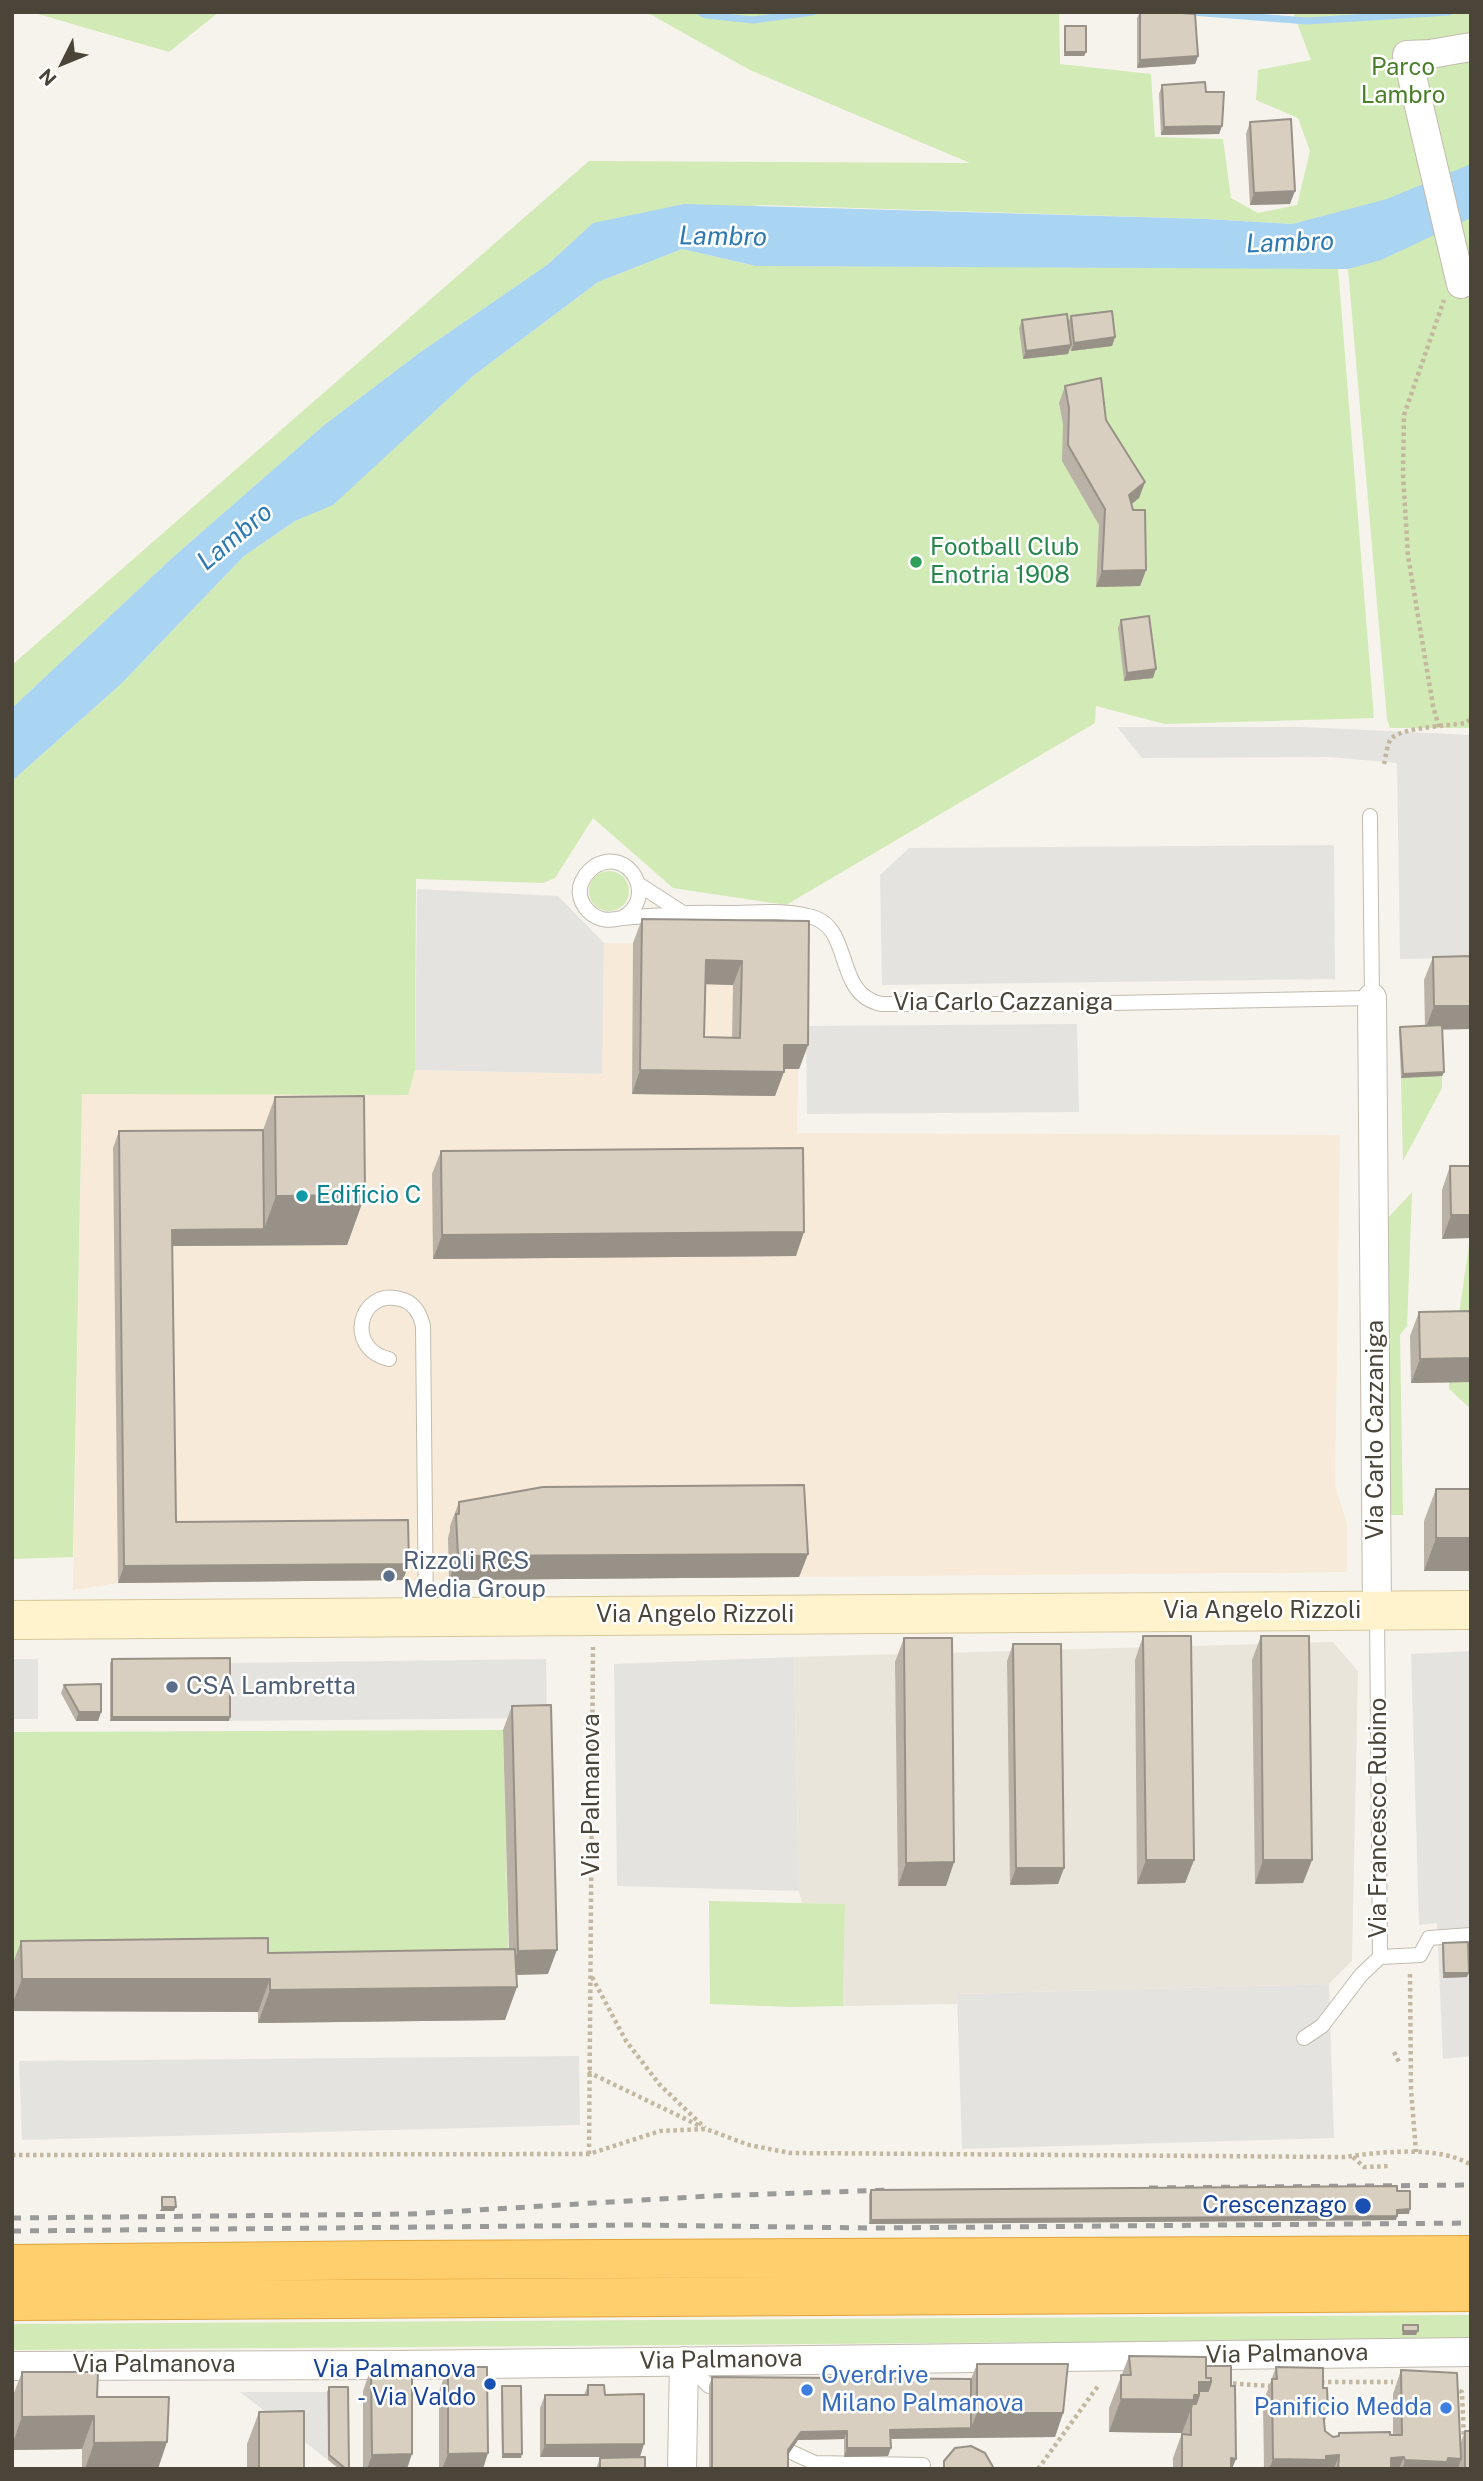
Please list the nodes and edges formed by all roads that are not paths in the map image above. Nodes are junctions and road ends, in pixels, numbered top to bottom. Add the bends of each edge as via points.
1 (1471, 47) edge
2 (1459, 276) road end
3 (1370, 817) dead end
4 (638, 884) junction
5 (684, 913) junction
6 (622, 918) junction
7 (1372, 998) junction
8 (389, 1359) dead end
9 (1377, 1610) junction
10 (1471, 1610) edge
11 (426, 1617) junction
12 (12, 1620) edge
13 (1471, 1935) edge
14 (1380, 1957) junction
15 (1304, 2038) dead end
16 (1471, 2255) edge
17 (12, 2264) edge
18 (1471, 2292) edge
19 (12, 2301) edge
20 (1471, 2353) edge
21 (684, 2361) junction
22 (12, 2366) edge
23 (709, 2386) edge
24 (791, 2452) edge
25 (923, 2465) dead end
26 (682, 2469) edge

1 - 2 street via 1408,55
3 - 7 lane, Via Carlo Cazzaniga
4 - 5 lane
4 - 6 lane via 636,905
4 - 6 lane via 628,869 610,862 591,869 582,882 581,898 587,911 604,920
5 - 6 lane, Via Carlo Cazzaniga
5 - 7 lane, Via Carlo Cazzaniga via 813,916 835,936 856,990 881,1004
7 - 9 street, Via Carlo Cazzaniga
8 - 11 lane via 371,1352 361,1325 368,1307 395,1297 414,1307 423,1326
9 - 10 street, Via Angelo Rizzoli
9 - 11 street, Via Angelo Rizzoli
9 - 14 lane, Via Francesco Rubino
11 - 12 street, Via Angelo Rizzoli
13 - 14 lane via 1429,1938 1420,1955
14 - 15 lane, Via Francesco Rubino via 1322,2026
16 - 17 highway
18 - 19 highway
20 - 21 street, Via Palmanova
21 - 22 street, Via Palmanova
21 - 23 lane
21 - 26 street
24 - 25 lane via 815,2463

